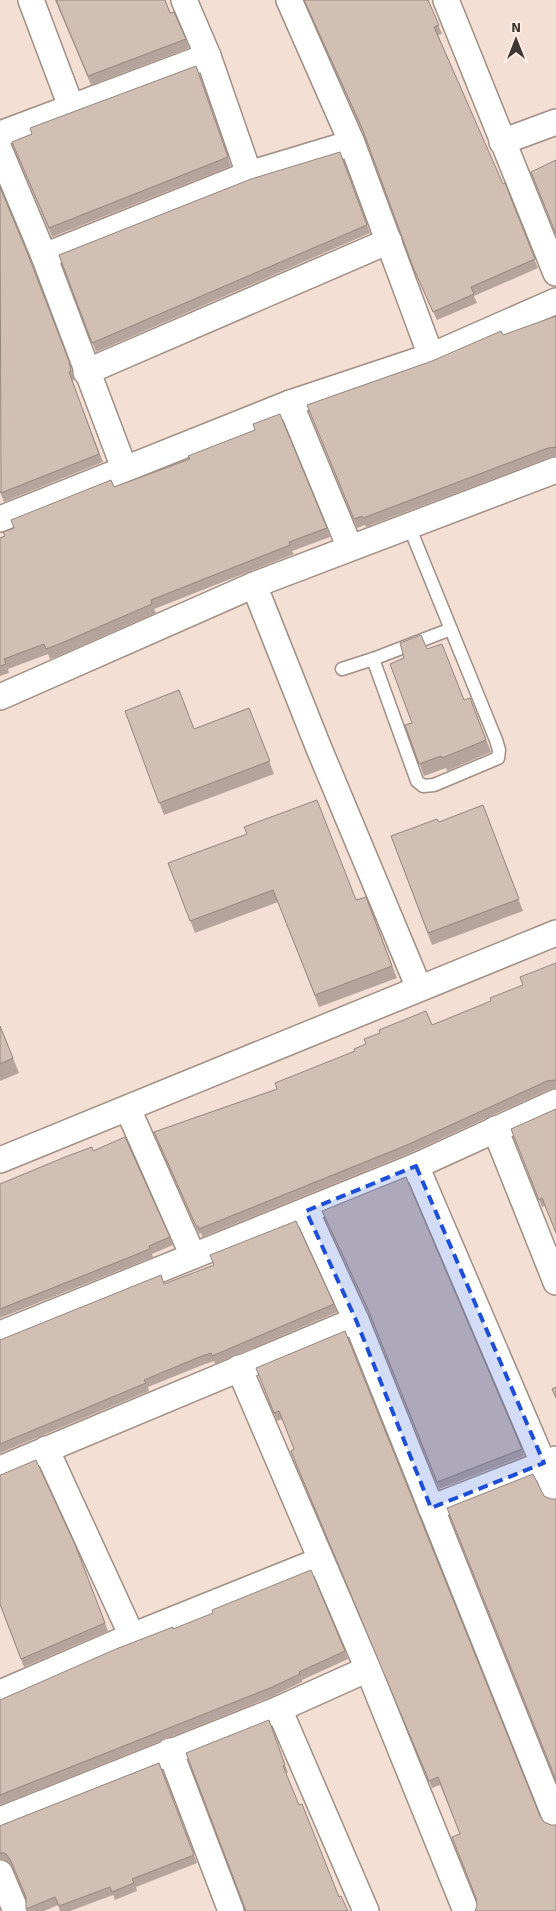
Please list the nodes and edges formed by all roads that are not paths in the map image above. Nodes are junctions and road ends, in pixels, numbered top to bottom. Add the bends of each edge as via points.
1 (30, 0) edge
2 (184, 0) edge
3 (289, 0) edge
4 (446, 0) edge
5 (208, 56) junction
6 (72, 109) junction
7 (556, 122) edge
8 (0, 134) edge
9 (502, 142) junction
10 (352, 143) junction
11 (0, 151) edge
12 (249, 174) junction
13 (389, 241) junction
14 (44, 256) junction
15 (556, 273) edge
16 (556, 301) edge
17 (431, 356) junction
18 (86, 372) junction
19 (290, 403) junction
20 (124, 468) junction
21 (556, 470) edge
22 (0, 519) edge
23 (409, 526) junction
24 (350, 548) junction
25 (254, 585) junction
26 (451, 629) junction
27 (373, 659) junction
28 (342, 669) dead end
29 (0, 697) edge
30 (556, 933) edge
31 (419, 988) junction
32 (556, 1102) edge
33 (128, 1109) junction
34 (495, 1129) junction
35 (0, 1160) edge
36 (416, 1166) junction
37 (306, 1211) junction
38 (193, 1256) junction
39 (556, 1282) edge
40 (356, 1320) junction
41 (0, 1334) edge
42 (239, 1368) junction
43 (46, 1449) junction
44 (550, 1461) edge
45 (0, 1469) edge
46 (556, 1493) edge
47 (431, 1508) junction
48 (321, 1560) junction
49 (132, 1636) junction
50 (368, 1669) junction
51 (0, 1693) edge
52 (279, 1709) junction
53 (170, 1751) junction
54 (556, 1819) edge
55 (0, 1820) edge
56 (0, 1873) edge
57 (16, 1911) edge
58 (231, 1911) edge
59 (366, 1911) edge
60 (466, 1911) edge

1 - 6 street
2 - 5 street
3 - 10 street
4 - 9 street
5 - 6 street
5 - 12 street
6 - 8 street
7 - 9 street
9 - 15 street
10 - 12 street
10 - 13 street
11 - 14 street
12 - 14 street
13 - 17 street
13 - 18 street
14 - 18 street
16 - 17 street
17 - 19 street
18 - 20 street
19 - 20 street
19 - 24 street
20 - 22 street
21 - 23 street
23 - 24 street
23 - 26 lane
24 - 25 street
25 - 29 street
25 - 31 street
26 - 27 lane
26 - 27 lane via 499,750 498,758 434,785 423,786 417,781
27 - 28 lane
30 - 31 street
31 - 33 street
32 - 34 street
33 - 35 street
33 - 38 street
34 - 36 street
34 - 39 street
36 - 37 street
36 - 44 street
37 - 38 street
37 - 40 street
38 - 41 street
40 - 42 street
40 - 47 street
42 - 43 street
42 - 48 street
43 - 45 street
43 - 49 street
44 - 46 street
44 - 47 street
47 - 54 street
48 - 49 street
48 - 50 street
49 - 51 street
50 - 52 street
50 - 60 street
52 - 53 street
52 - 59 street
53 - 55 street
53 - 58 street
56 - 57 street

